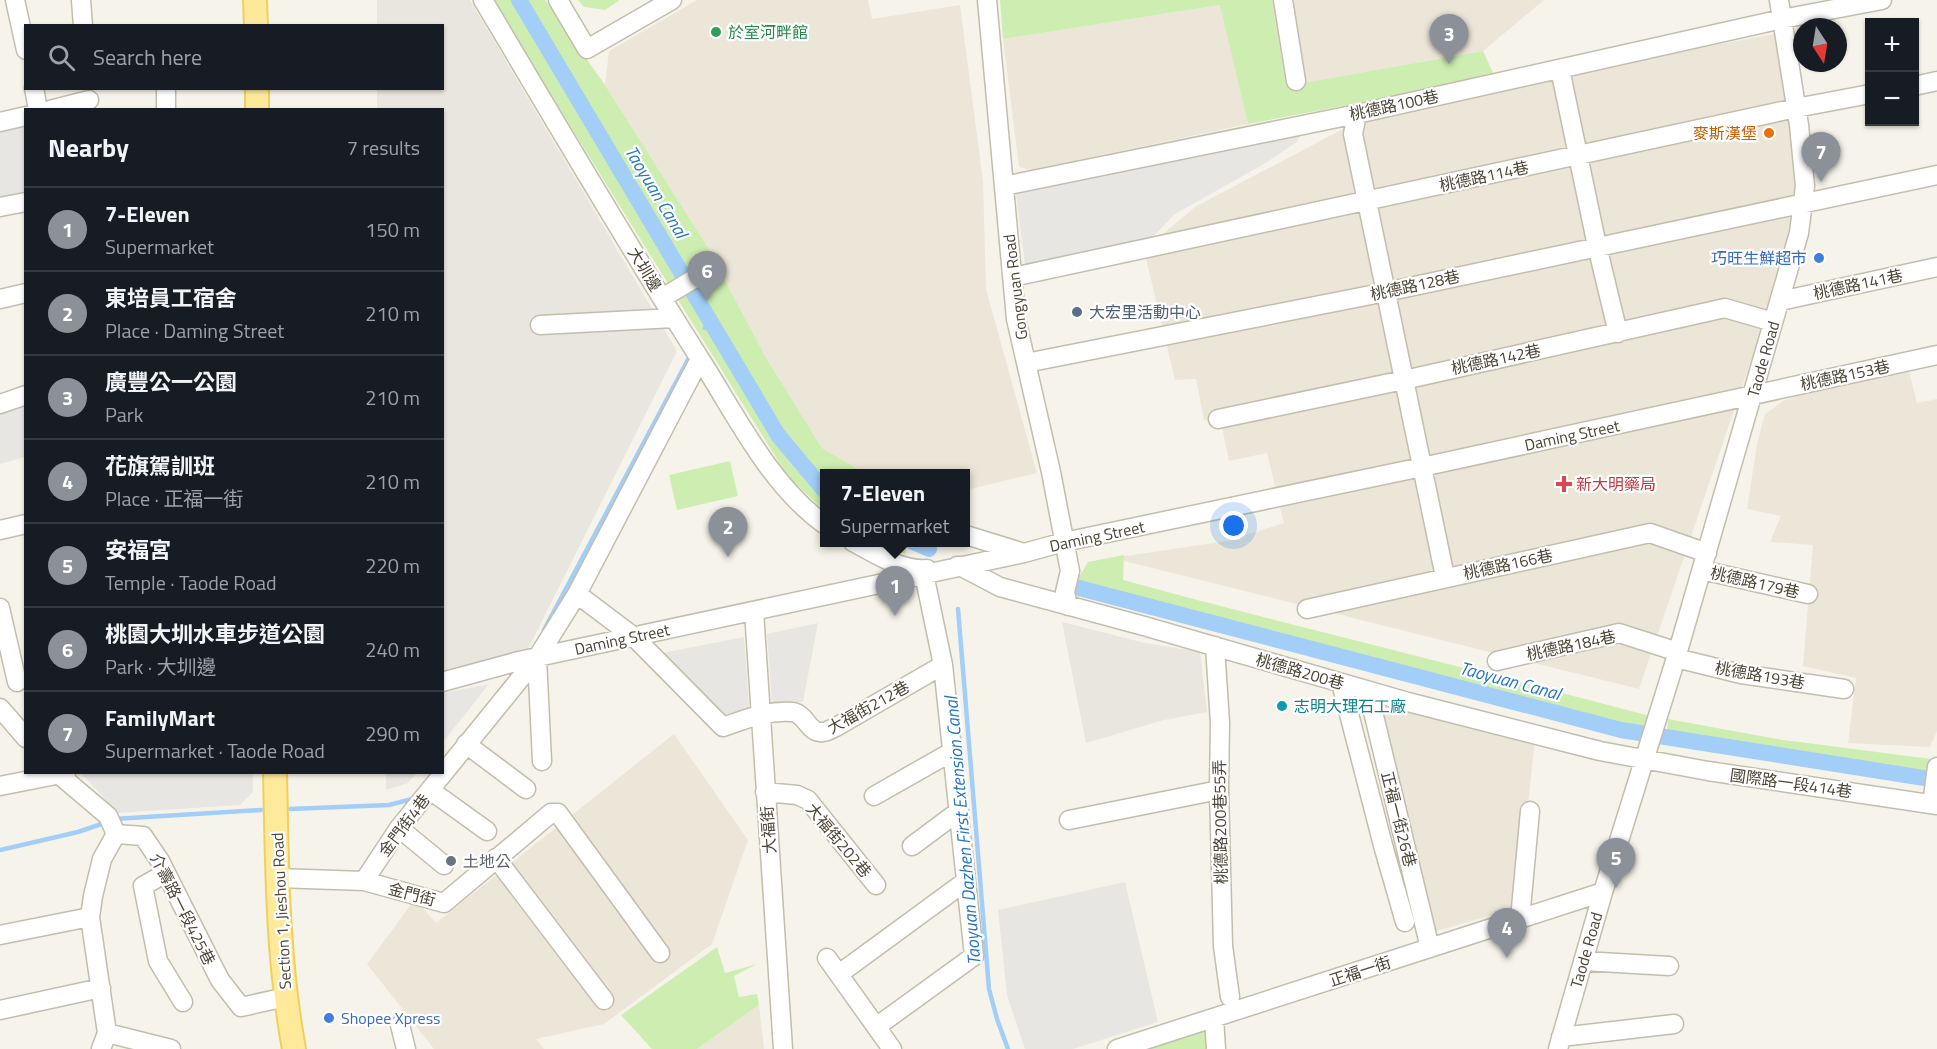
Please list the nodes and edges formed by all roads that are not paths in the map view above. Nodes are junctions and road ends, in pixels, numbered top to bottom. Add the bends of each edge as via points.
1 (15, 0) edge
2 (81, 0) edge
3 (255, 0) edge
4 (483, 0) edge
5 (558, 0) edge
6 (672, 0) edge
7 (987, 0) edge
8 (1283, 0) edge
9 (1779, 0) edge
10 (1882, 0) edge
11 (1782, 19) junction
12 (83, 24) edge
13 (256, 24) edge
14 (24, 41) edge
15 (1560, 69) junction
16 (1296, 81) dead end
17 (1937, 81) edge
18 (1919, 85) edge
19 (33, 90) edge
20 (166, 90) edge
21 (257, 90) edge
22 (1865, 95) edge
23 (89, 99) edge
24 (38, 108) edge
25 (57, 108) edge
26 (166, 108) edge
27 (257, 108) edge
28 (1796, 108) junction
29 (1357, 114) junction
30 (24, 116) edge
31 (0, 122) edge
32 (1579, 155) junction
33 (1937, 175) edge
34 (1004, 186) junction
35 (1366, 201) junction
36 (24, 202) edge
37 (1804, 202) junction
38 (0, 207) edge
39 (1597, 246) junction
40 (1937, 267) edge
41 (699, 276) dead end
42 (1013, 277) junction
43 (1386, 292) junction
44 (24, 293) edge
45 (668, 295) junction
46 (0, 299) edge
47 (1780, 301) junction
48 (674, 318) junction
49 (1773, 322) junction
50 (540, 325) dead end
51 (1618, 333) junction
52 (1937, 355) edge
53 (700, 359) junction
54 (1026, 363) junction
55 (1404, 380) junction
56 (24, 395) edge
57 (1752, 396) junction
58 (1, 400) edge
59 (1218, 419) dead end
60 (1422, 467) junction
61 (820, 520) edge
62 (24, 524) edge
63 (0, 530) edge
64 (970, 537) edge
65 (1064, 542) junction
66 (862, 547) edge
67 (1024, 553) junction
68 (1705, 562) junction
69 (960, 566) junction
70 (924, 574) junction
71 (1446, 577) junction
72 (576, 594) junction
73 (1808, 594) dead end
74 (1068, 606) junction
75 (0, 608) edge
76 (1307, 609) dead end
77 (754, 611) junction
78 (634, 637) junction
79 (1215, 646) junction
80 (1677, 655) junction
81 (530, 659) junction
82 (1497, 661) dead end
83 (943, 664) junction
84 (444, 681) edge
85 (17, 682) dead end
86 (1341, 683) junction
87 (1844, 689) dead end
88 (1368, 691) junction
89 (0, 708) edge
90 (761, 713) junction
91 (24, 736) edge
92 (466, 744) junction
93 (953, 751) junction
94 (1647, 754) junction
95 (542, 761) dead end
96 (1937, 767) edge
97 (444, 772) edge
98 (55, 774) edge
99 (61, 774) edge
100 (275, 774) edge
101 (443, 774) edge
102 (0, 786) edge
103 (526, 789) dead end
104 (430, 790) junction
105 (1219, 790) junction
106 (765, 792) junction
107 (874, 796) dead end
108 (1934, 801) edge
109 (1530, 811) dead end
110 (959, 812) junction
111 (1069, 820) dead end
112 (112, 826) junction
113 (399, 828) junction
114 (487, 831) dead end
115 (912, 846) dead end
116 (496, 858) junction
117 (444, 865) dead end
118 (166, 873) junction
119 (277, 878) junction
120 (364, 881) junction
121 (966, 881) junction
122 (876, 885) dead end
123 (1602, 892) junction
124 (90, 917) junction
125 (1520, 919) junction
126 (1405, 922) dead end
127 (0, 934) edge
128 (1430, 948) junction
129 (660, 953) dead end
130 (827, 958) dead end
131 (1583, 962) junction
132 (1669, 966) dead end
133 (839, 974) junction
134 (101, 988) junction
135 (286, 997) junction
136 (1230, 997) dead end
137 (604, 1000) dead end
138 (183, 1002) dead end
139 (0, 1010) edge
140 (1214, 1018) junction
141 (1674, 1024) dead end
142 (400, 1025) dead end
143 (876, 1027) junction
144 (104, 1041) edge
145 (1559, 1043) edge
146 (171, 1049) edge
147 (294, 1049) edge
148 (406, 1049) edge
149 (783, 1049) edge
150 (892, 1049) edge
151 (1117, 1049) edge
152 (1216, 1049) edge

1 - 14 street
2 - 12 street
3 - 13 main road
4 - 45 street, 大圳邊
5 - 6 street via 587,49
7 - 34 street, Gongyuan Road
8 - 16 street
9 - 11 street, Taode Road
10 - 11 street, 桃德路100巷
11 - 15 street, 桃德路100巷
11 - 28 street, Taode Road
15 - 29 street, 桃德路100巷
15 - 32 street
17 - 18 street
19 - 24 street
20 - 26 street
21 - 27 main road
22 - 28 street, 桃德路114巷
23 - 25 street
28 - 32 street, 桃德路114巷
28 - 37 street, Taode Road
29 - 34 street, 桃德路100巷
29 - 35 street via 1353,134
30 - 31 street
32 - 35 street, 桃德路114巷
32 - 39 street
33 - 37 street, 桃德路128巷
34 - 42 street, Gongyuan Road
35 - 42 street, 桃德路114巷
35 - 43 street
36 - 38 street
37 - 39 street, 桃德路128巷
37 - 47 street, Taode Road
39 - 43 street, 桃德路128巷
39 - 51 street
40 - 47 street, 桃德路141巷
41 - 45 street
42 - 54 street, Gongyuan Road via 1016,320
43 - 54 street, 桃德路128巷
43 - 55 street
44 - 46 street
45 - 48 street, 大圳邊
47 - 49 street, Taode Road
48 - 50 street
48 - 53 street, 大圳邊
49 - 51 street, 桃德路142巷 via 1725,308
49 - 57 street, Taode Road
51 - 55 street, 桃德路142巷
52 - 57 street, 桃德路153巷
53 - 61 street, 大圳邊 via 776,479
53 - 72 street, 金門街4巷
54 - 65 street, Gongyuan Road
55 - 59 street, 桃德路142巷
55 - 60 street
56 - 58 street
57 - 60 street, Daming Street
57 - 68 street, Taode Road
60 - 65 street, Daming Street
60 - 71 street
62 - 63 street
64 - 67 street
65 - 67 street, Daming Street
65 - 74 street, Gongyuan Road via 1070,571 1065,592
66 - 69 street via 915,570
67 - 69 street, Daming Street
68 - 71 street, 桃德路166巷 via 1650,533
68 - 73 street, 桃德路179巷
68 - 80 street, Taode Road
69 - 70 street, Daming Street
69 - 74 street, 桃德路200巷 via 1000,587
70 - 77 street, Daming Street
70 - 83 street
71 - 76 street, 桃德路166巷
72 - 78 street
72 - 81 street, 金門街4巷
74 - 79 street, 桃德路200巷
75 - 85 street
77 - 78 street, Daming Street
77 - 90 street, 大福街
78 - 81 street, Daming Street
78 - 90 street via 723,727
79 - 86 street, 桃德路200巷
79 - 105 street, 桃德路200巷55弄
80 - 82 street, 桃德路184巷 via 1619,633
80 - 87 street, 桃德路193巷 via 1741,674
80 - 94 street, Taode Road
81 - 84 street, Daming Street
81 - 92 street, 金門街4巷
81 - 95 street
83 - 90 street, 大福街212巷 via 823,732 814,730 794,712
83 - 93 street
86 - 88 street, 桃德路200巷
86 - 126 street
88 - 94 street, 桃德路200巷 via 1600,752
88 - 128 street, 正福一街26巷
89 - 91 street
90 - 106 street, 大福街
92 - 97 street, 金門街4巷
92 - 103 street
93 - 107 street
93 - 110 street
94 - 108 street, 國際路一段414巷 via 1708,771
94 - 123 street, Taode Road
96 - 108 street
98 - 102 street
99 - 112 street
100 - 119 main road, Section 1, Jieshou Road
101 - 104 street, 金門街4巷
104 - 113 street, 金門街4巷
104 - 114 street
105 - 111 street
105 - 136 street, 桃德路200巷55弄 via 1223,946
106 - 122 street, 大福街202巷 via 808,800
106 - 149 street, 大福街
109 - 125 street
110 - 115 street
110 - 121 street
112 - 118 street, 介壽路一段425巷 via 143,836
112 - 124 street
113 - 117 street
113 - 120 street, 金門街4巷
116 - 120 street, 金門街 via 444,903
116 - 129 street, 金門街 via 551,813 558,813
116 - 137 street
118 - 135 street, 介壽路一段425巷 via 220,980 241,1007
118 - 138 street via 142,886 158,961
119 - 120 street, 金門街
119 - 135 main road, Section 1, Jieshou Road
121 - 133 street
121 - 143 street via 974,956
123 - 125 street, 正福一街
123 - 131 street, Taode Road
124 - 127 street
124 - 134 street
125 - 128 street, 正福一街
128 - 140 street, 正福一街
130 - 133 street
131 - 132 street
131 - 145 street, Taode Road
133 - 143 street
134 - 139 street
134 - 144 street
135 - 147 main road, Section 1, Jieshou Road
140 - 151 street, 正福一街
140 - 152 street
141 - 145 street
142 - 148 street
143 - 150 street
144 - 146 street

